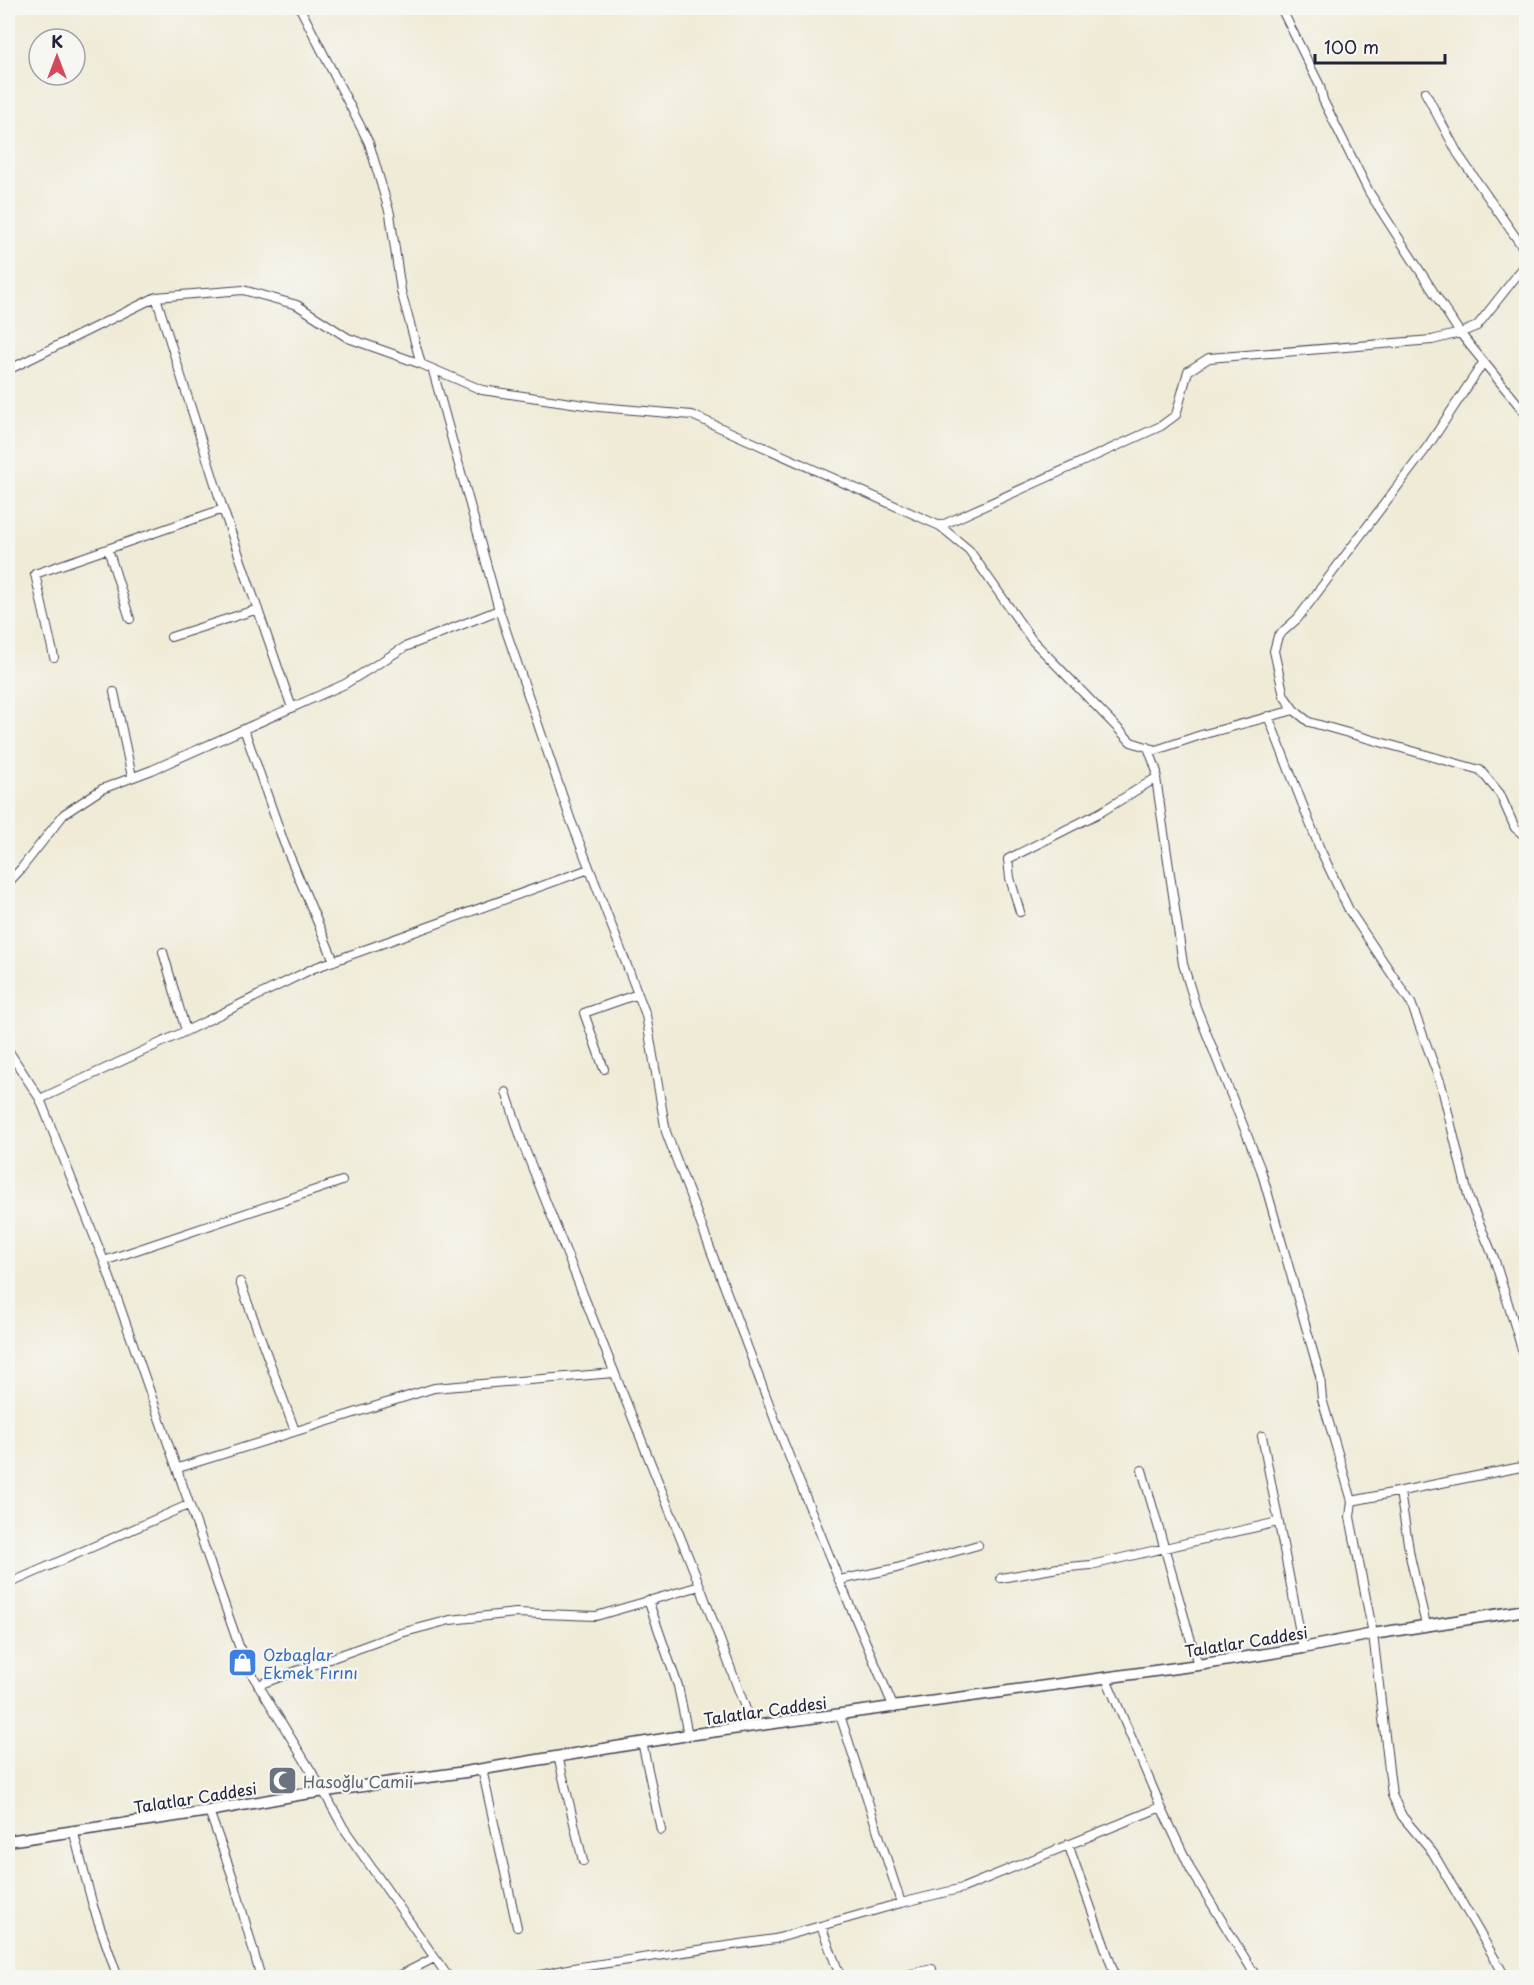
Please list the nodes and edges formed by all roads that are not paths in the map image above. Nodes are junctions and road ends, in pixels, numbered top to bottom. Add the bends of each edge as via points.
1 (300, 8) edge
2 (1281, 8) edge
3 (1425, 92) dead end
4 (1527, 252) edge
5 (1527, 264) edge
6 (156, 297) junction
7 (1460, 333) junction
8 (1483, 363) junction
9 (421, 364) junction
10 (8, 370) edge
11 (433, 371) junction
12 (1527, 414) edge
13 (223, 509) junction
14 (940, 526) junction
15 (108, 549) junction
16 (258, 609) junction
17 (499, 610) junction
18 (130, 619) dead end
19 (171, 637) dead end
20 (54, 657) dead end
21 (114, 692) dead end
22 (292, 708) junction
23 (1294, 710) junction
24 (1268, 717) junction
25 (244, 729) junction
26 (1148, 747) junction
27 (132, 777) junction
28 (1156, 778) junction
29 (1527, 837) edge
30 (589, 869) junction
31 (8, 883) edge
32 (1020, 912) dead end
33 (162, 952) dead end
34 (334, 961) junction
35 (638, 994) junction
36 (186, 1031) junction
37 (8, 1050) edge
38 (604, 1069) dead end
39 (506, 1092) dead end
40 (40, 1099) junction
41 (342, 1180) dead end
42 (104, 1261) junction
43 (240, 1282) dead end
44 (1527, 1362) edge
45 (614, 1373) junction
46 (295, 1431) junction
47 (1262, 1436) dead end
48 (1527, 1466) edge
49 (178, 1468) junction
50 (1142, 1470) dead end
51 (1400, 1492) junction
52 (1352, 1501) junction
53 (188, 1505) junction
54 (1278, 1522) junction
55 (978, 1545) dead end
56 (1165, 1549) junction
57 (1001, 1578) dead end
58 (838, 1580) junction
59 (8, 1584) edge
60 (700, 1586) junction
61 (648, 1600) junction
62 (1527, 1610) edge
63 (1426, 1626) junction
64 (1373, 1634) junction
65 (1303, 1648) junction
66 (1198, 1665) junction
67 (1106, 1678) junction
68 (258, 1685) junction
69 (894, 1708) junction
70 (840, 1715) junction
71 (752, 1726) junction
72 (688, 1735) junction
73 (642, 1742) junction
74 (558, 1756) junction
75 (482, 1769) junction
76 (324, 1792) junction
77 (1161, 1807) junction
78 (209, 1811) junction
79 (73, 1830) junction
80 (661, 1830) dead end
81 (8, 1841) edge
82 (1068, 1844) junction
83 (583, 1861) dead end
84 (901, 1903) junction
85 (821, 1926) junction
86 (517, 1927) dead end
87 (434, 1958) junction
88 (932, 1969) dead end
89 (118, 1977) edge
90 (261, 1977) edge
91 (395, 1977) edge
92 (449, 1977) edge
93 (527, 1977) edge
94 (841, 1977) edge
95 (894, 1977) edge
96 (1116, 1977) edge
97 (1257, 1977) edge
98 (1506, 1977) edge

1 - 9 street via 369,143 390,214 401,291
2 - 7 street via 1369,192
3 - 4 street via 1458,154
5 - 7 street via 1477,326
6 - 9 street via 243,290 297,305 348,338
6 - 10 street
6 - 13 street
7 - 8 street
7 - 14 street via 1432,340 1209,358 1188,370 1176,415 1161,426
8 - 12 street
8 - 23 street via 1428,446 1298,618 1278,636 1274,651 1284,696
9 - 11 street
11 - 14 street via 482,390 599,407 692,415
11 - 17 street
13 - 15 street
13 - 16 street
14 - 26 street via 969,550 1032,640 1131,742
15 - 18 street
15 - 20 street via 35,574
16 - 19 street
16 - 22 street
17 - 22 street via 405,647 345,684
17 - 30 street
21 - 27 street
22 - 25 street
23 - 24 street
23 - 29 street via 1309,722 1480,771 1500,794 1515,828
24 - 26 street via 1156,750
24 - 44 street via 1320,849 1349,910 1411,1002 1441,1084 1469,1199 1494,1258
25 - 27 street
25 - 34 street via 284,843
26 - 28 street
27 - 31 street via 102,789 64,814
28 - 32 street via 1101,812 1008,859
28 - 52 street via 1183,964 1196,1007 1261,1170
30 - 34 street
30 - 35 street
33 - 36 street
34 - 36 street
35 - 38 street via 584,1013
35 - 58 street via 646,1015 666,1132
36 - 40 street
37 - 40 street
39 - 45 street via 524,1148
40 - 42 street
41 - 42 street
42 - 49 street
43 - 46 street
45 - 46 street via 434,1388
45 - 60 street
46 - 49 street
47 - 54 street
48 - 51 street
49 - 53 street
50 - 56 street
51 - 52 street
51 - 63 street
52 - 64 street via 1350,1517
53 - 59 street
53 - 68 street via 245,1663
54 - 56 street
54 - 65 street
55 - 58 street
56 - 57 street
56 - 66 street
58 - 69 street
60 - 61 street
60 - 71 street
61 - 68 street via 596,1616 516,1613 450,1620 401,1633
61 - 72 street via 678,1686
62 - 63 street, Talatlar Caddesi
63 - 64 street, Talatlar Caddesi
64 - 65 street, Talatlar Caddesi
64 - 98 street via 1392,1795 1402,1816 1433,1852
65 - 66 street, Talatlar Caddesi
66 - 67 street, Talatlar Caddesi
67 - 69 street, Talatlar Caddesi
67 - 77 street
68 - 76 street
69 - 70 street, Talatlar Caddesi
70 - 71 street, Talatlar Caddesi
70 - 84 street
71 - 72 street, Talatlar Caddesi
72 - 73 street, Talatlar Caddesi
73 - 74 street, Talatlar Caddesi
73 - 80 street
74 - 75 street, Talatlar Caddesi
74 - 83 street
75 - 76 street, Talatlar Caddesi
75 - 86 street
76 - 78 street, Talatlar Caddesi
76 - 87 street via 343,1827
77 - 82 street
77 - 97 street via 1191,1870
78 - 79 street, Talatlar Caddesi
78 - 90 street
79 - 81 street, Talatlar Caddesi
79 - 89 street via 93,1906
82 - 84 street via 963,1888
82 - 96 street
84 - 85 street
85 - 93 street via 775,1939
85 - 94 street
87 - 91 street
87 - 92 street
88 - 95 street

